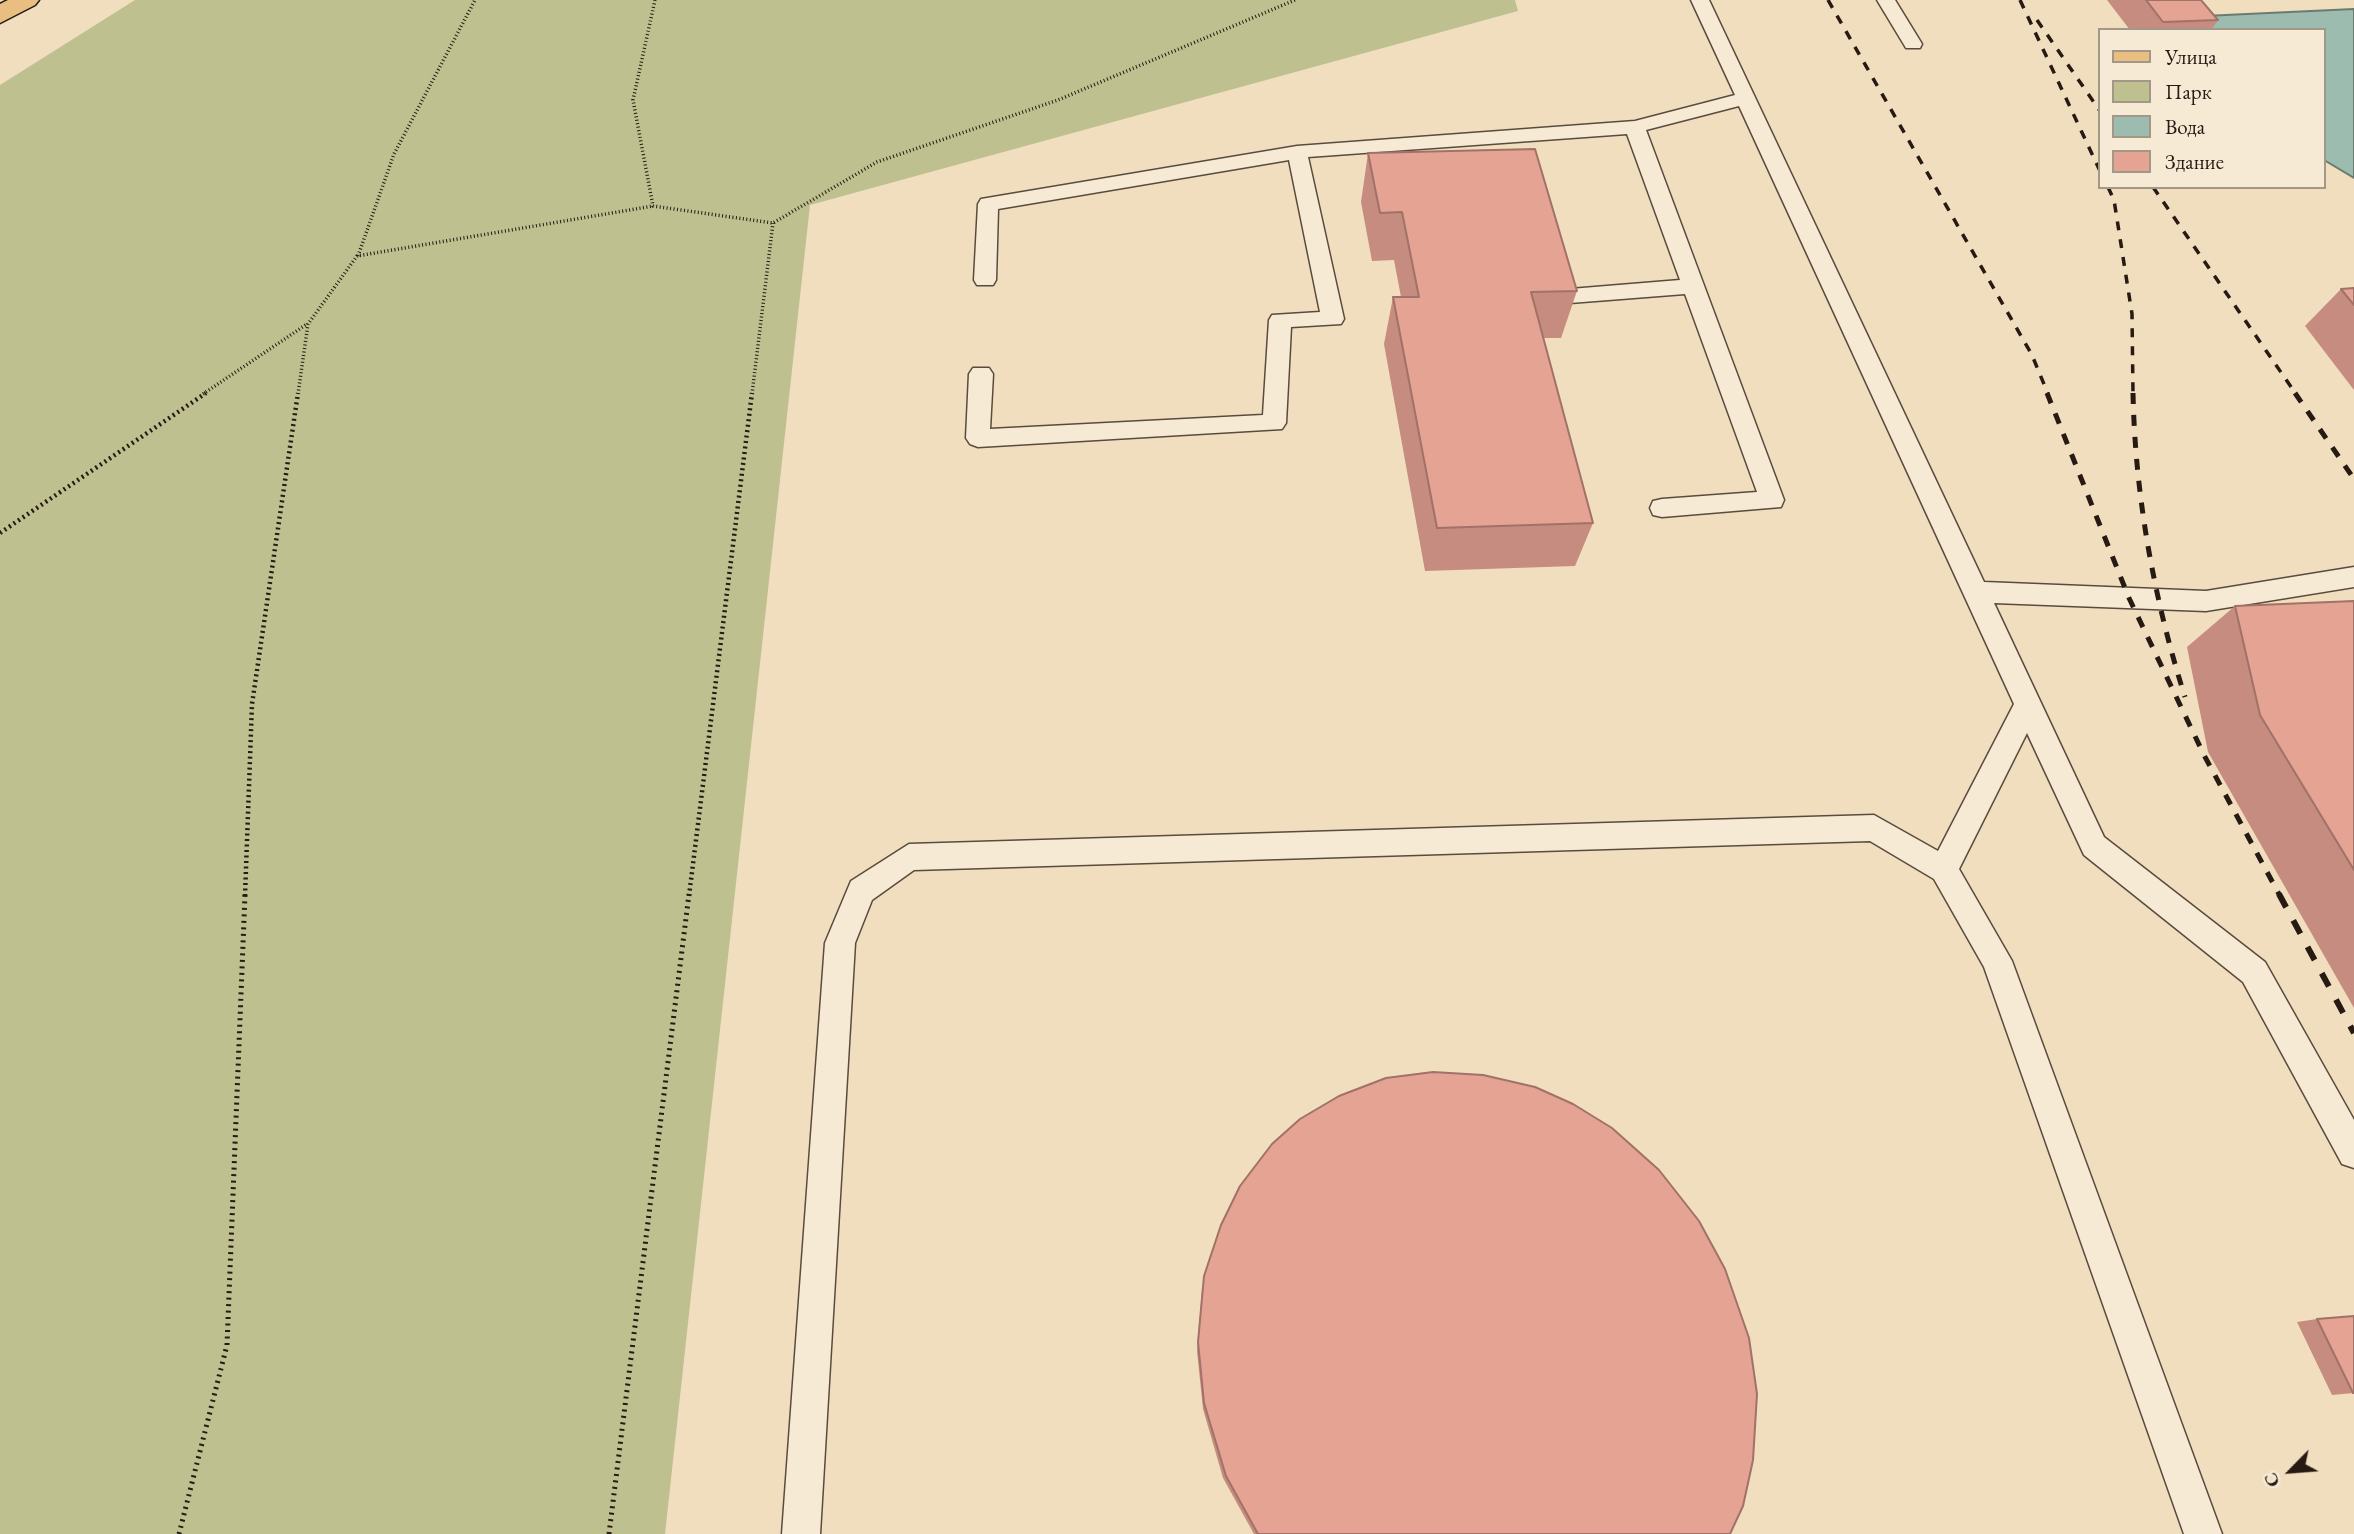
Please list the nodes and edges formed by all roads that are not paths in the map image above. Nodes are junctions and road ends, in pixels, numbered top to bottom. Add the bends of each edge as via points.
1 (26, 0) edge
2 (1700, 0) edge
3 (1886, 0) edge
4 (1, 14) edge
5 (1913, 44) dead end
6 (1746, 98) junction
7 (1634, 127) junction
8 (1297, 152) junction
9 (985, 280) dead end
10 (1694, 286) junction
11 (1570, 296) edge
12 (981, 374) dead end
13 (1662, 508) dead end
14 (2354, 577) edge
15 (1976, 592) junction
16 (2028, 704) junction
17 (1944, 870) junction
18 (2354, 1152) edge
19 (801, 1534) edge
20 (2203, 1534) edge

1 - 4 main road
2 - 6 lane
3 - 5 lane
6 - 7 lane
6 - 15 lane
7 - 8 lane
7 - 10 lane
8 - 9 lane via 988,204
8 - 12 lane via 1333,318 1280,320 1274,423 978,438
10 - 11 lane
10 - 13 lane via 1772,500
14 - 15 lane via 2206,601
15 - 16 lane
16 - 17 lane
16 - 18 lane via 2094,846 2254,972
17 - 19 lane via 1874,828 909,858 861,891 840,943
17 - 20 lane via 1997,961

